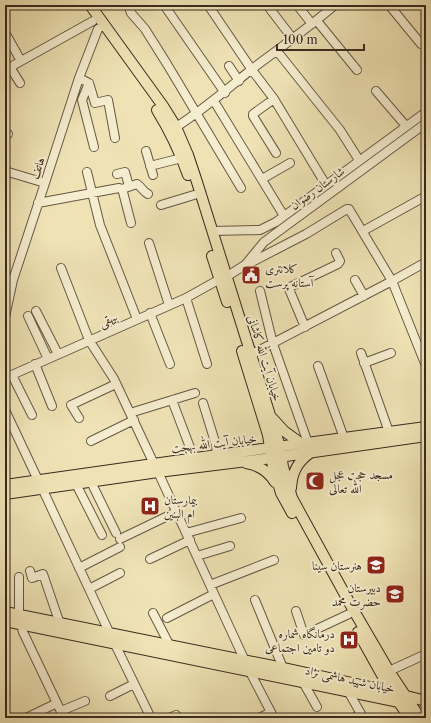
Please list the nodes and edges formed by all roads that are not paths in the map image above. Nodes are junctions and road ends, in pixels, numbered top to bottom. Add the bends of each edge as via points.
1 (81, 5) edge
2 (90, 5) edge
3 (128, 5) edge
4 (164, 5) edge
5 (208, 5) edge
6 (267, 5) edge
7 (297, 5) edge
8 (335, 5) edge
9 (389, 5) edge
10 (314, 23) junction
11 (98, 25) junction
12 (7, 36) dead end
13 (293, 39) junction
14 (421, 44) dead end
15 (276, 51) junction
16 (21, 61) junction
17 (229, 66) dead end
18 (8, 69) edge
19 (252, 70) junction
20 (358, 70) dead end
21 (79, 78) junction
22 (239, 81) junction
23 (20, 83) dead end
24 (89, 83) junction
25 (376, 91) dead end
26 (225, 93) junction
27 (274, 99) junction
28 (214, 101) junction
29 (426, 112) edge
30 (197, 114) junction
31 (426, 123) edge
32 (406, 126) junction
33 (176, 127) junction
34 (115, 138) dead end
35 (94, 147) dead end
36 (146, 150) dead end
37 (276, 153) dead end
38 (182, 158) junction
39 (359, 160) junction
40 (290, 163) dead end
41 (150, 166) junction
42 (5, 171) edge
43 (87, 172) dead end
44 (117, 174) dead end
45 (153, 175) dead end
46 (262, 179) junction
47 (45, 183) junction
48 (326, 185) junction
49 (126, 188) junction
50 (240, 188) dead end
51 (92, 194) junction
52 (148, 194) dead end
53 (194, 195) junction
54 (426, 196) edge
55 (38, 203) junction
56 (161, 205) dead end
57 (284, 216) junction
58 (131, 223) dead end
59 (212, 231) junction
60 (363, 231) junction
61 (149, 243) dead end
62 (336, 253) dead end
63 (426, 262) edge
64 (245, 265) junction
65 (61, 268) dead end
66 (223, 278) junction
67 (9, 280) edge
68 (355, 280) dead end
69 (392, 282) junction
70 (260, 292) dead end
71 (364, 296) junction
72 (186, 298) junction
73 (169, 305) junction
74 (36, 311) dead end
75 (150, 314) junction
76 (28, 316) dead end
77 (5, 317) edge
78 (137, 319) junction
79 (305, 327) junction
80 (89, 340) junction
81 (273, 344) junction
82 (361, 353) dead end
83 (391, 353) dead end
84 (58, 354) junction
85 (250, 355) junction
86 (48, 359) junction
87 (364, 363) junction
88 (35, 364) junction
89 (170, 364) dead end
90 (207, 364) dead end
91 (318, 366) dead end
92 (426, 366) edge
93 (8, 376) edge
94 (116, 384) junction
95 (195, 393) dead end
96 (172, 400) junction
97 (203, 403) dead end
98 (52, 406) dead end
99 (5, 410) edge
100 (32, 415) dead end
101 (132, 416) junction
102 (270, 416) junction
103 (79, 418) dead end
104 (426, 427) edge
105 (389, 432) junction
106 (426, 436) edge
107 (344, 438) junction
108 (91, 441) dead end
109 (307, 447) junction
110 (276, 453) junction
111 (217, 455) junction
112 (194, 458) junction
113 (234, 463) junction
114 (156, 468) junction
115 (91, 482) junction
116 (40, 484) junction
117 (76, 484) junction
118 (5, 485) edge
119 (281, 493) junction
120 (5, 494) edge
121 (292, 498) junction
122 (5, 507) edge
123 (176, 512) junction
124 (241, 518) dead end
125 (102, 535) dead end
126 (188, 536) junction
127 (119, 540) junction
128 (230, 546) dead end
129 (197, 556) junction
130 (150, 559) dead end
131 (274, 560) dead end
132 (79, 568) junction
133 (30, 571) dead end
134 (120, 573) dead end
135 (19, 577) dead end
136 (210, 584) junction
137 (89, 589) junction
138 (214, 594) junction
139 (255, 600) dead end
140 (296, 611) dead end
141 (5, 612) edge
142 (153, 612) dead end
143 (349, 614) junction
144 (167, 618) dead end
145 (20, 620) junction
146 (5, 621) edge
147 (60, 624) junction
148 (110, 634) junction
149 (114, 643) junction
150 (170, 646) junction
151 (426, 654) edge
152 (245, 661) junction
153 (283, 668) junction
154 (250, 672) junction
155 (387, 675) junction
156 (303, 682) junction
157 (134, 684) junction
158 (379, 689) junction
159 (348, 691) junction
160 (392, 692) junction
161 (110, 696) dead end
162 (402, 699) junction
163 (85, 701) dead end
164 (426, 701) edge
165 (57, 703) junction
166 (317, 707) dead end
167 (62, 715) edge
168 (273, 715) edge
169 (416, 716) edge
170 (26, 718) edge
171 (151, 718) edge
172 (259, 718) edge
173 (354, 718) edge

1 - 11 main road, خیابان آیت الله کاشانی
2 - 11 main road, خیابان آیت الله کاشانی
3 - 30 street
4 - 26 street
5 - 19 street
6 - 13 street
7 - 10 street
8 - 10 street
9 - 14 street
10 - 13 street
10 - 20 street
11 - 16 street
11 - 21 street, هاتف
11 - 33 main road, خیابان آیت الله کاشانی via 163,106
11 - 38 main road, خیابان آیت الله کاشانی via 170,130
12 - 16 street
13 - 15 street
15 - 19 street
15 - 39 street via 340,130
16 - 18 street
17 - 22 street
18 - 23 street
19 - 22 street
19 - 27 street
21 - 24 street
21 - 47 street, هاتف
22 - 26 street
24 - 34 street via 95,103 108,100
24 - 35 street via 82,100
25 - 32 street
26 - 28 street
27 - 37 street via 253,116
27 - 48 street
28 - 30 street
28 - 46 street
29 - 32 street, شارستان رضوان
30 - 33 street
30 - 50 street
31 - 64 street, شارستان رضوان via 264,242
32 - 39 street, شارستان رضوان
33 - 59 main road, خیابان آیت الله کاشانی via 188,155
36 - 41 street
38 - 41 street
38 - 53 main road, خیابان آیت الله کاشانی
39 - 48 street, شارستان رضوان
40 - 46 street
41 - 45 street
42 - 47 street
43 - 51 street
44 - 49 street via 125,172
46 - 57 street
47 - 55 street, هاتف
48 - 57 street, شارستان رضوان
49 - 51 street
49 - 52 street via 137,184
49 - 58 street
51 - 55 street
51 - 78 street via 100,225
53 - 56 street
53 - 66 main road, خیابان آیت الله کاشانی
54 - 60 street
55 - 67 street, هاتف
57 - 59 street, شارستان رضوان via 260,230
59 - 66 main road, خیابان آیت الله کاشانی
60 - 64 street via 352,211 347,209 306,234
60 - 69 street
61 - 73 street
62 - 79 street via 340,261 338,264 289,289
63 - 69 street
64 - 66 street, شارستان رضوان
65 - 80 street
66 - 72 street, بیهقی
66 - 85 main road, خیابان آیت الله کاشانی
66 - 110 main road, خیابان آیت الله کاشانی via 268,435
67 - 77 street, هاتف
68 - 71 street
69 - 71 street
69 - 92 street
70 - 81 street
71 - 79 street
72 - 73 street, بیهقی
72 - 90 street
73 - 75 street, بیهقی
74 - 84 street
75 - 78 street, بیهقی
75 - 89 street
76 - 86 street
78 - 80 street, بیهقی
79 - 81 street
80 - 84 street, بیهقی
80 - 94 street
81 - 85 street
81 - 109 street
82 - 87 street
83 - 87 street
84 - 86 street, بیهقی
85 - 102 main road, خیابان آیت الله کاشانی
86 - 88 street, بیهقی
87 - 105 street
88 - 93 street, بیهقی
88 - 98 street
91 - 107 street
93 - 100 street
94 - 101 street
94 - 103 street via 72,404
95 - 96 street
96 - 101 street
96 - 112 street
97 - 111 street
99 - 116 street
101 - 108 street
101 - 114 street
102 - 109 main road via 284,431
102 - 110 main road, خیابان آیت الله کاشانی
104 - 105 main road, خیابان آیت الله بهجت
105 - 107 main road, خیابان آیت الله بهجت
106 - 109 main road, خیابان آیت الله بهجت
107 - 109 main road, خیابان آیت الله بهجت
109 - 110 main road, خیابان آیت الله بهجت
109 - 121 main road via 291,478
110 - 111 main road, خیابان آیت الله بهجت
110 - 113 main road, خیابان آیت الله بهجت
110 - 119 main road, خیابان آیت الله کاشانی via 273,467
110 - 121 main road, خیابان آیت الله کاشانی
111 - 112 main road, خیابان آیت الله بهجت
112 - 114 main road, خیابان آیت الله بهجت
113 - 114 main road, خیابان آیت الله بهجت
113 - 119 main road via 253,464 262,468
114 - 115 main road, خیابان آیت الله بهجت
114 - 116 main road, خیابان آیت الله بهجت
114 - 123 street
115 - 117 main road, خیابان آیت الله بهجت
115 - 127 street
116 - 117 main road, خیابان آیت الله بهجت
116 - 118 main road, خیابان آیت الله بهجت
116 - 120 main road, خیابان آیت الله بهجت
116 - 132 street
117 - 125 street
119 - 143 main road, خیابان آیت الله کاشانی
120 - 122 street
121 - 155 main road, خیابان آیت الله کاشانی
123 - 126 street
123 - 127 street
124 - 126 street
126 - 129 street
126 - 130 street
127 - 132 street
128 - 129 street
129 - 136 street
131 - 136 street
132 - 137 street
133 - 147 street via 32,578 43,574
134 - 137 street
135 - 145 street
136 - 138 street
137 - 148 street
138 - 144 street
138 - 152 street
139 - 153 street
140 - 143 street via 304,635
141 - 145 main road, خیابان شهید هاشمی نژاد
142 - 150 street
143 - 155 main road, خیابان آیت الله کاشانی
145 - 146 main road, خیابان شهید هاشمی نژاد
145 - 147 main road, خیابان شهید هاشمی نژاد
145 - 149 main road, خیابان شهید هاشمی نژاد
145 - 165 street via 23,632
147 - 148 main road, خیابان شهید هاشمی نژاد
148 - 149 street
148 - 150 main road, خیابان شهید هاشمی نژاد
149 - 154 main road, خیابان شهید هاشمی نژاد
149 - 157 street
150 - 152 main road, خیابان شهید هاشمی نژاد
151 - 155 street
152 - 153 main road, خیابان شهید هاشمی نژاد
153 - 158 main road, خیابان شهید هاشمی نژاد
154 - 156 main road, خیابان شهید هاشمی نژاد
154 - 168 street
155 - 158 main road via 386,685
155 - 160 main road, خیابان آیت الله کاشانی
155 - 162 main road, خیابان آیت الله کاشانی
156 - 159 main road, خیابان شهید هاشمی نژاد
156 - 166 street
157 - 161 street
157 - 171 street
158 - 160 main road, خیابان شهید هاشمی نژاد
159 - 162 main road, خیابان شهید هاشمی نژاد
159 - 173 street via 361,714
160 - 162 main road, خیابان آیت الله کاشانی
162 - 164 main road, خیابان شهید هاشمی نژاد
162 - 169 main road, خیابان آیت الله کاشانی
163 - 167 street
165 - 167 street
165 - 170 street
168 - 172 street

